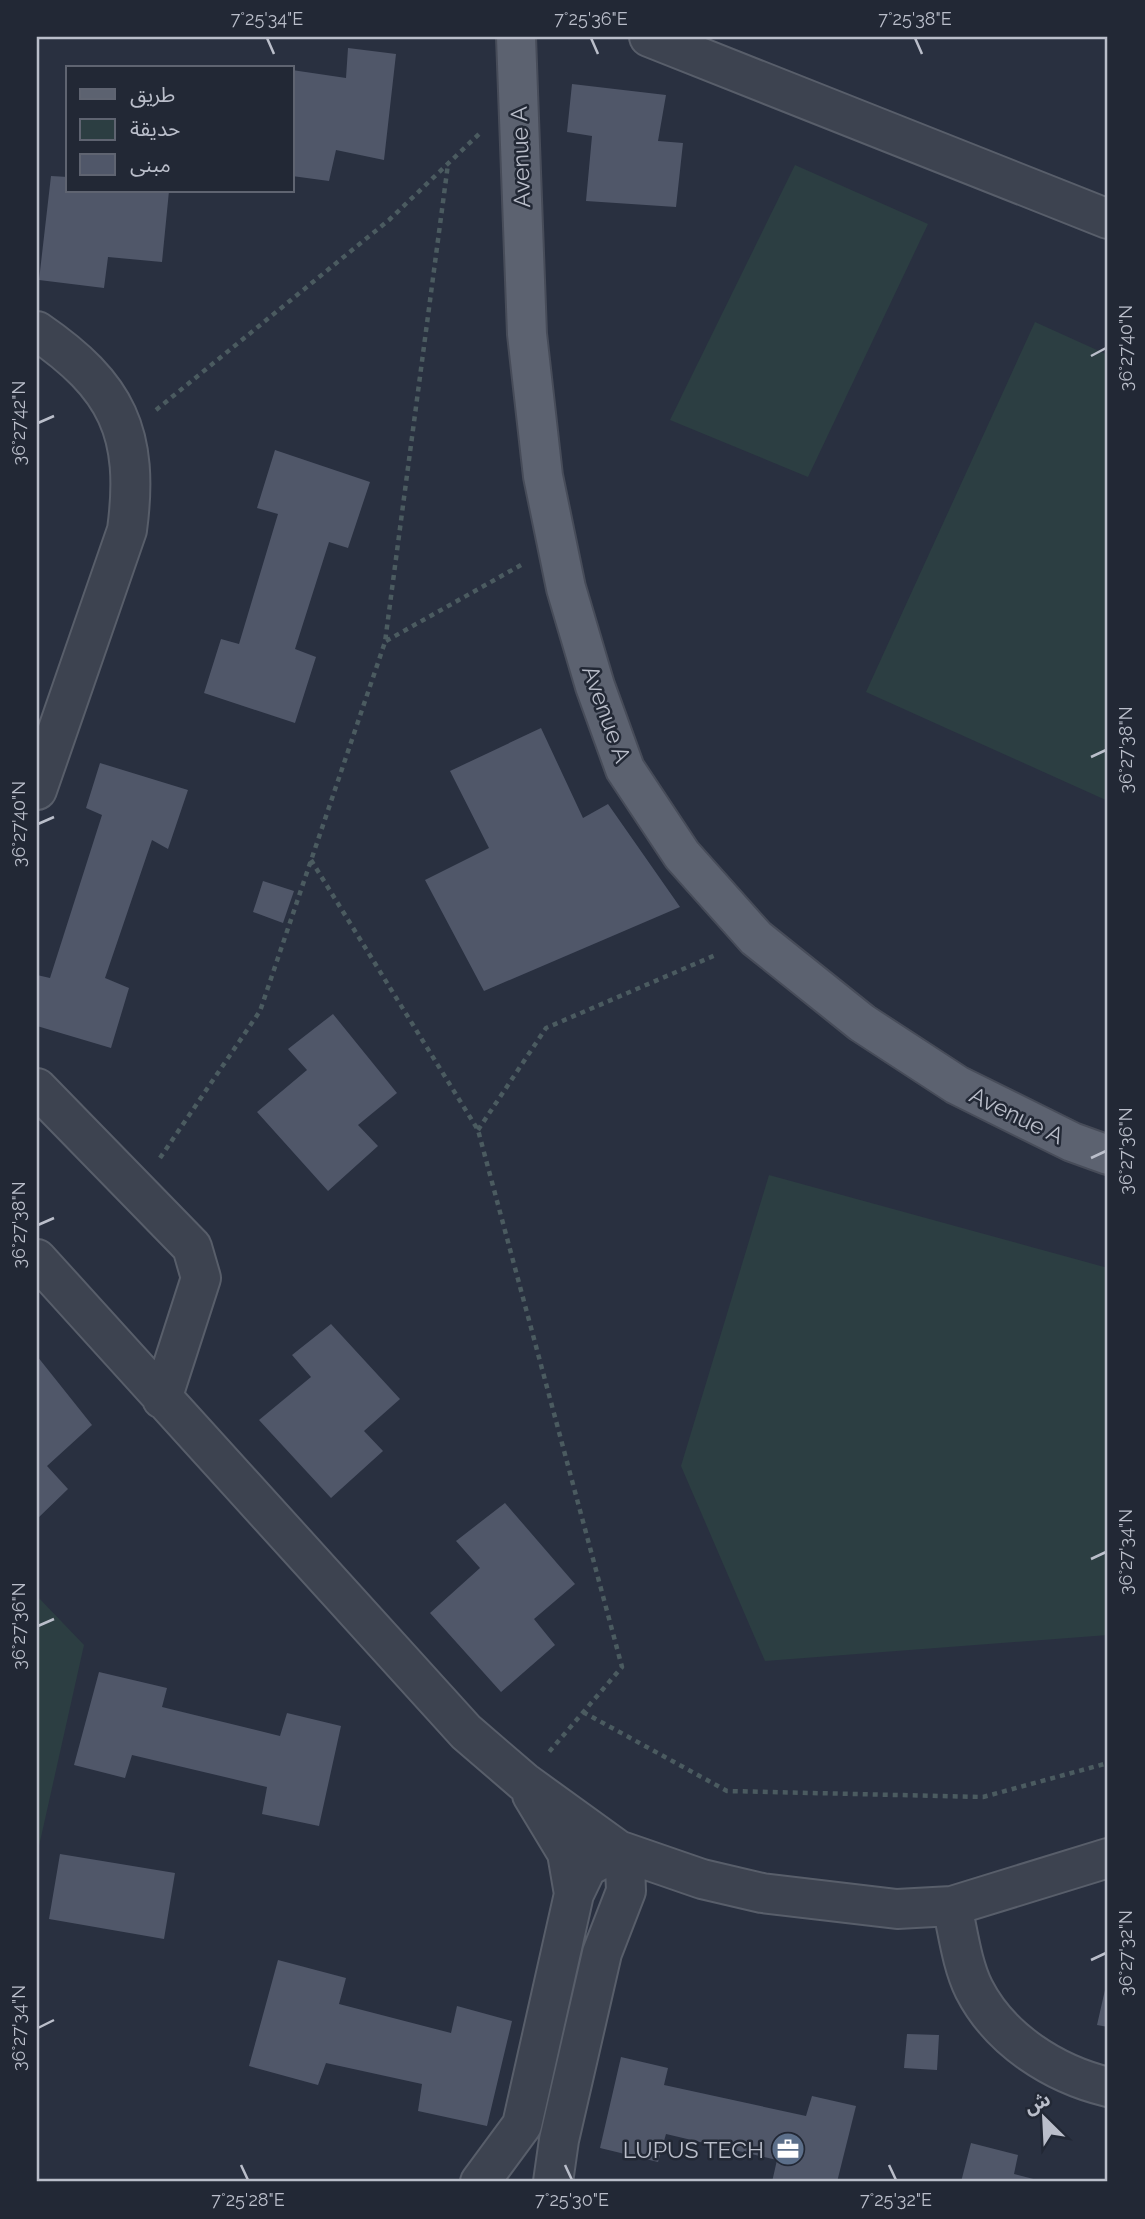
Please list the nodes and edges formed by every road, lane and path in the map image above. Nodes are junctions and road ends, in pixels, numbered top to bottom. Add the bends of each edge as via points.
1 (516, 37) edge
2 (649, 37) edge
3 (518, 98) junction
4 (448, 164) junction
5 (1108, 219) edge
6 (37, 331) edge
7 (125, 435) junction
8 (557, 545) junction
9 (385, 642) junction
10 (37, 790) edge
11 (311, 859) junction
12 (756, 938) junction
13 (37, 1088) edge
14 (478, 1130) junction
15 (1108, 1155) edge
16 (137, 1192) junction
17 (37, 1259) edge
18 (162, 1399) junction
19 (583, 1712) junction
20 (1108, 1763) edge
21 (524, 1782) junction
22 (618, 1850) junction
23 (1108, 1858) edge
24 (702, 1878) junction
25 (573, 1894) junction
26 (952, 1906) junction
27 (618, 1912) junction
28 (1108, 2087) edge
29 (480, 2182) edge
30 (553, 2182) edge

1 - 3 main road, Avenue A
2 - 5 street
3 - 4 path
3 - 8 main road, Avenue A via 527,334 543,476
4 - 7 path via 389,220
4 - 9 path
6 - 7 street via 98,382
7 - 10 street via 131,449 133,490 127,530
8 - 9 path
8 - 12 main road, Avenue A via 595,686 625,769 682,855
9 - 11 path
11 - 14 path
11 - 16 path via 260,1011
12 - 14 path via 546,1028
12 - 15 main road, Avenue A via 862,1023 957,1085
13 - 16 street
14 - 19 path via 622,1667
16 - 18 street via 192,1247 201,1278
17 - 18 street
18 - 21 street via 402,1664 467,1732
19 - 20 path via 727,1791 983,1797
19 - 21 path
21 - 22 street
21 - 25 street via 567,1853
22 - 24 street
22 - 25 street via 587,1867
22 - 27 street via 625,1866 626,1891
23 - 26 street
24 - 26 street via 828,1903 897,1909
24 - 27 street via 663,1886
25 - 29 street via 522,2125
26 - 28 street via 973,1987 998,2026 1036,2057 1089,2083
27 - 30 street via 601,1953

